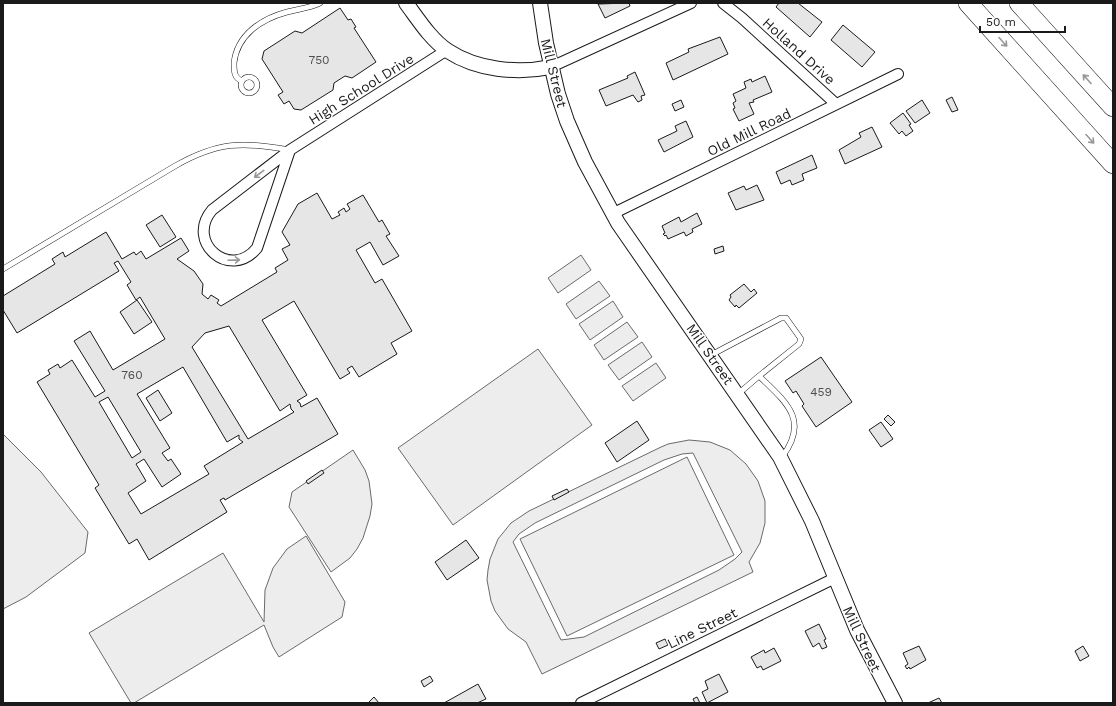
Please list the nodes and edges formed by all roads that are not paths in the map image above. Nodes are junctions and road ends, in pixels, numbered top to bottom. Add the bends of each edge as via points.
1 (320, 3) edge
2 (406, 3) edge
3 (540, 3) edge
4 (691, 3) edge
5 (723, 3) edge
6 (968, 3) edge
7 (1019, 3) edge
8 (447, 50) junction
9 (551, 67) junction
10 (898, 74) dead end
11 (242, 81) dead end
12 (836, 104) junction
13 (1113, 108) edge
14 (290, 150) junction
15 (1113, 164) edge
16 (612, 214) junction
17 (3, 269) edge
18 (710, 355) junction
19 (759, 376) junction
20 (738, 394) junction
21 (781, 458) junction
22 (835, 578) junction
23 (581, 703) edge
24 (895, 703) edge

1 - 11 lane via 276,16 248,32 240,44 235,59 236,78
2 - 8 street
3 - 9 street, Mill Street
4 - 9 street
5 - 12 street, Holland Drive
6 -> 15 highway
13 -> 7 highway
8 - 9 street via 464,60 484,66 519,70
8 - 14 street, High School Drive
9 - 16 street, Mill Street via 572,134
10 - 12 street, Old Mill Road
12 - 16 street, Old Mill Road
14 -> 14 street, High School Drive via 209,213 203,233 207,245 215,254 226,260 238,260 251,255 257,248
14 - 17 lane via 254,144 219,146 203,151
16 - 18 street, Mill Street
18 - 19 lane via 781,318 786,318 801,339 799,344
18 - 20 street, Mill Street
19 - 20 lane
19 - 21 lane via 790,408 794,417 793,438
20 - 21 street, Mill Street
21 - 22 street, Mill Street via 812,521
22 - 23 street, Line Street
22 - 24 street, Mill Street via 871,659

